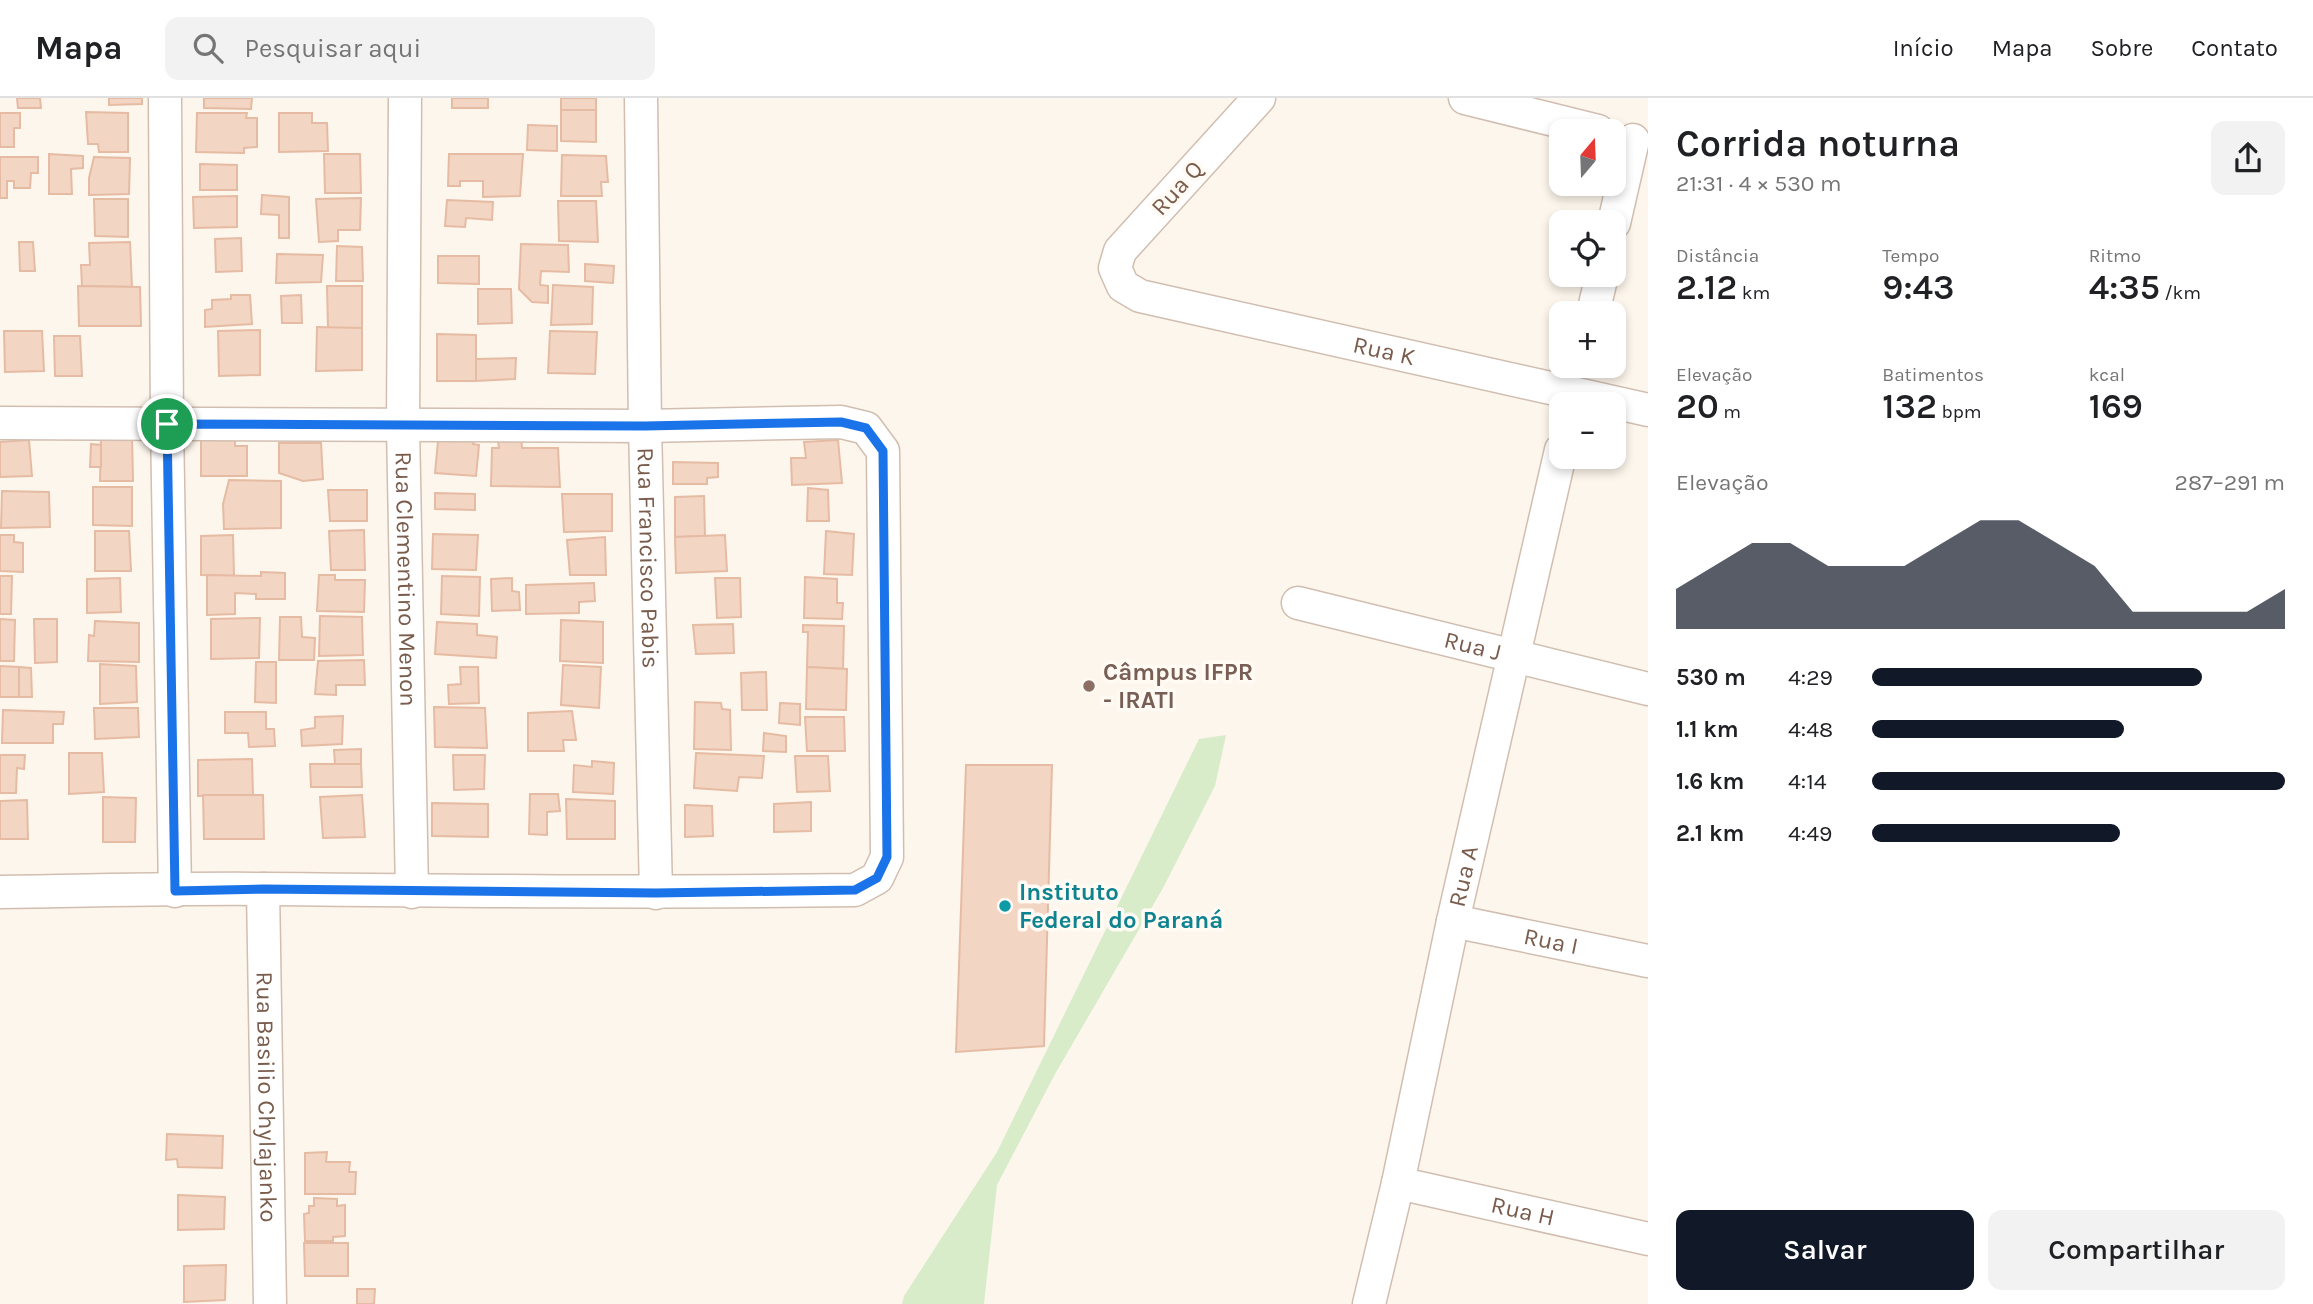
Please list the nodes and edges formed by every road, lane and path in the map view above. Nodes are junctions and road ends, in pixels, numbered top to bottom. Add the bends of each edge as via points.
1 (165, 98) edge
2 (405, 98) edge
3 (641, 98) edge
4 (1259, 98) edge
5 (1465, 98) edge
6 (1550, 119) edge
7 (1631, 140) edge
8 (1617, 210) edge
9 (1124, 286) joint
10 (1576, 388) edge
11 (1648, 411) edge
12 (0, 423) edge
13 (167, 424) junction
14 (404, 426) junction
15 (645, 426) junction
16 (1557, 469) edge
17 (1298, 603) dead end
18 (1513, 656) junction
19 (1648, 689) edge
20 (263, 889) junction
21 (175, 891) junction
22 (0, 892) edge
23 (412, 892) junction
24 (656, 893) junction
25 (1453, 921) junction
26 (1648, 961) edge
27 (1398, 1183) junction
28 (1648, 1239) edge
29 (270, 1304) edge
30 (1369, 1304) edge

1 - 13 street
2 - 14 street, Rua Clementino Menon
3 - 15 street, Rua Francisco Pabis
4 - 9 street, Rua Q via 1120,251 1115,268
5 - 6 street
7 - 8 street
9 - 10 street, Rua K via 1140,296
10 - 11 street, Rua K
12 - 13 street
13 - 14 street
13 - 21 street
14 - 15 street
14 - 23 street, Rua Clementino Menon
15 - 24 street, Rua Francisco Pabis
15 - 24 street via 841,422 866,428 883,451 887,857 877,878 855,890
16 - 18 street, Rua A
17 - 18 street, Rua J
18 - 19 street, Rua J
18 - 25 street, Rua A
20 - 21 street
20 - 23 street
20 - 29 street, Rua Basilio Chylajanko
21 - 22 street
23 - 24 street
25 - 26 street, Rua I
25 - 27 street, Rua A
27 - 28 street, Rua H
27 - 30 street, Rua A

